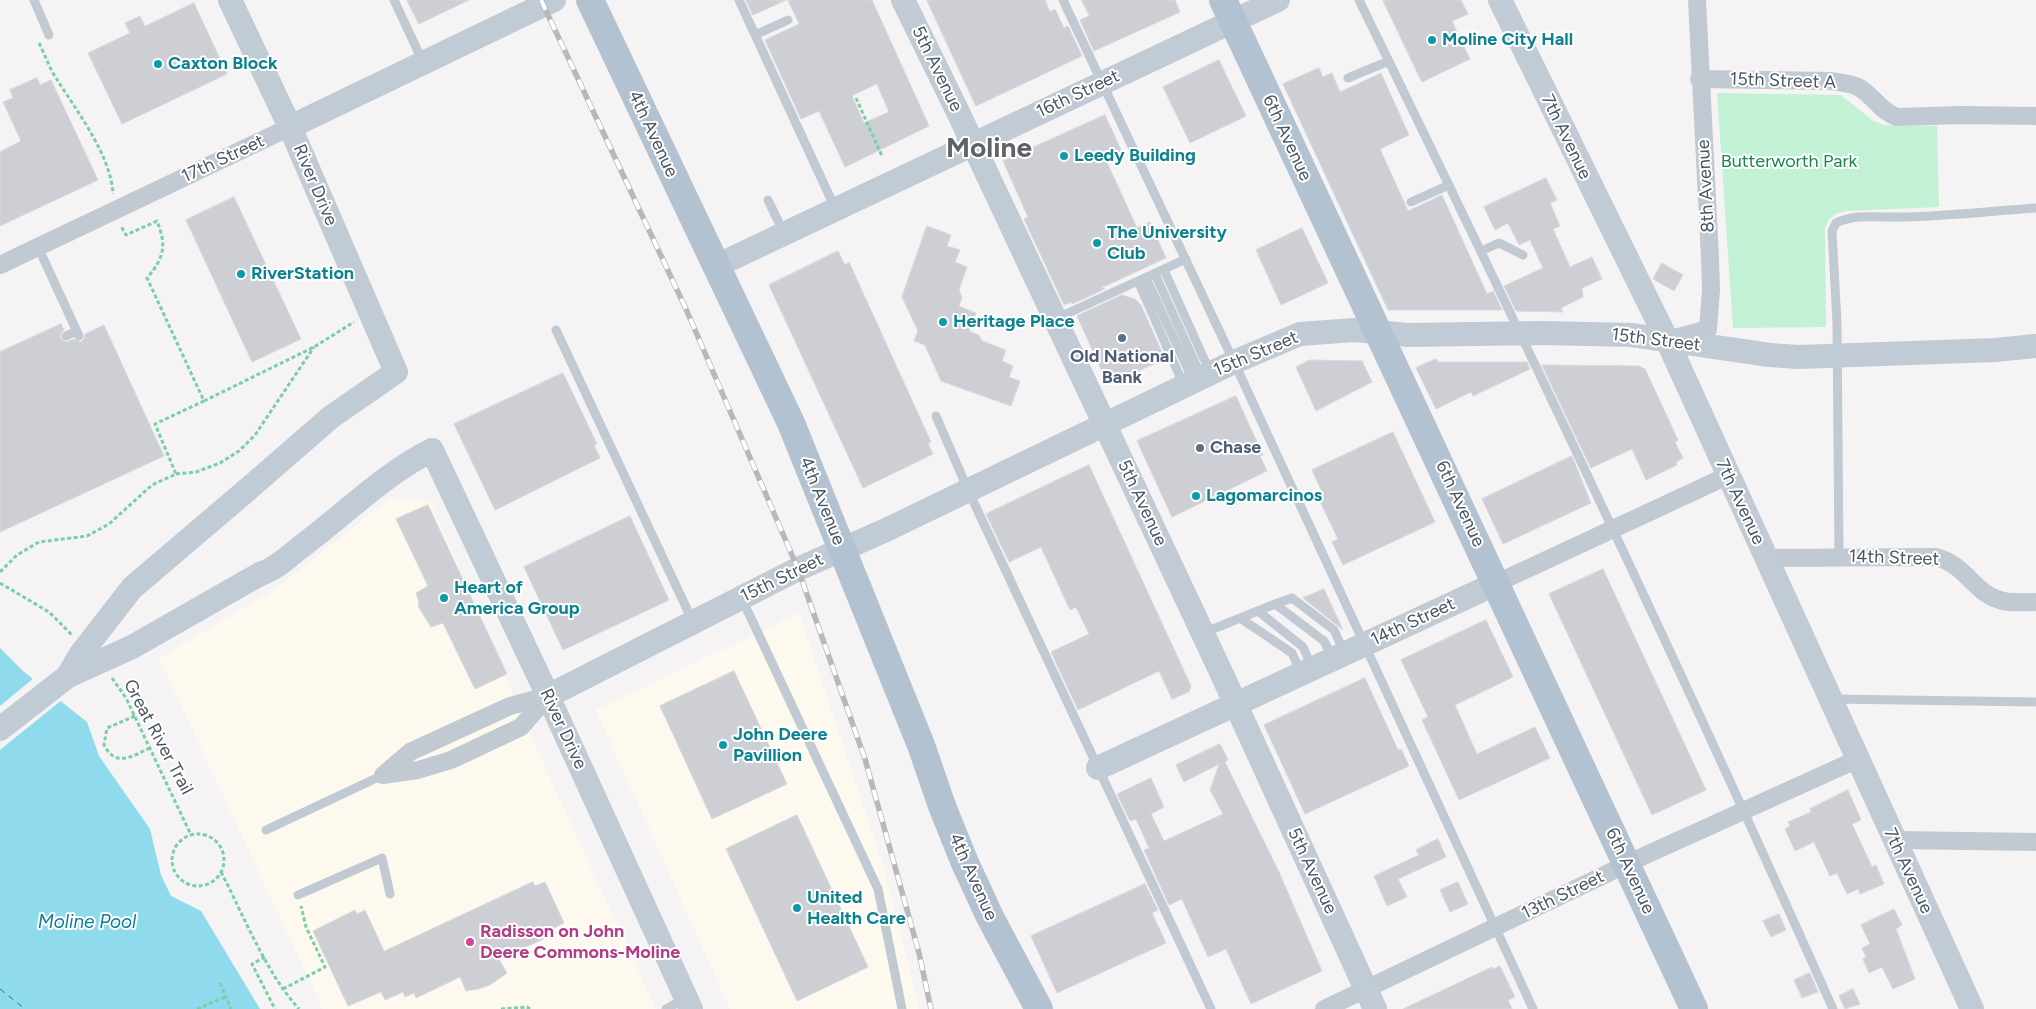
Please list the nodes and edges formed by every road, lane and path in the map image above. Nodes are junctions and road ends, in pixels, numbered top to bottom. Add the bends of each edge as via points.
1 (34, 0) edge
2 (230, 0) edge
3 (394, 0) edge
4 (554, 0) edge
5 (590, 0) edge
6 (739, 0) edge
7 (903, 0) edge
8 (1062, 0) edge
9 (1278, 0) edge
10 (1360, 0) edge
11 (1500, 0) edge
12 (1697, 0) edge
13 (1228, 11) edge
14 (788, 20) dead end
15 (35, 34) dead end
16 (49, 35) dead end
17 (755, 35) junction
18 (1389, 61) junction
19 (423, 62) junction
20 (1348, 78) dead end
21 (1699, 79) junction
22 (1102, 82) junction
23 (856, 98) dead end
24 (2036, 116) edge
25 (290, 127) junction
26 (973, 144) junction
27 (882, 156) dead end
28 (1449, 185) junction
29 (768, 200) dead end
30 (1411, 202) dead end
31 (2036, 208) edge
32 (836, 210) junction
33 (114, 211) junction
34 (785, 234) junction
35 (38, 247) junction
36 (1481, 251) junction
37 (1522, 255) dead end
38 (1186, 259) junction
39 (0, 264) edge
40 (716, 266) junction
41 (1164, 270) junction
42 (1146, 278) junction
43 (370, 312) junction
44 (1055, 319) junction
45 (556, 330) dead end
46 (1378, 332) junction
47 (1521, 334) junction
48 (66, 336) dead end
49 (1667, 340) junction
50 (2036, 346) edge
51 (314, 347) junction
52 (1838, 357) junction
53 (1234, 362) junction
54 (1197, 380) junction
55 (204, 401) junction
56 (936, 416) dead end
57 (1104, 423) junction
58 (176, 474) junction
59 (1727, 476) junction
60 (968, 490) junction
61 (1612, 530) junction
62 (841, 549) junction
63 (1839, 557) junction
64 (1767, 558) junction
65 (0, 572) edge
66 (0, 583) edge
67 (1497, 583) junction
68 (741, 597) junction
69 (2036, 602) edge
70 (1275, 604) junction
71 (1258, 611) junction
72 (1240, 618) junction
73 (693, 622) junction
74 (1203, 634) junction
75 (76, 640) dead end
76 (1331, 660) junction
77 (68, 676) junction
78 (110, 676) dead end
79 (548, 696) junction
80 (1830, 699) junction
81 (2036, 702) edge
82 (1236, 704) junction
83 (135, 716) junction
84 (0, 730) edge
85 (150, 748) junction
86 (1858, 759) junction
87 (1098, 768) junction
88 (383, 775) junction
89 (1745, 811) junction
90 (266, 830) dead end
91 (191, 835) junction
92 (1894, 840) junction
93 (2036, 842) edge
94 (1628, 864) junction
95 (221, 872) junction
96 (390, 894) dead end
97 (298, 895) joint
98 (1495, 928) junction
99 (265, 957) junction
100 (220, 983) dead end
101 (284, 989) junction
102 (226, 997) junction
103 (901, 998) junction
104 (1370, 999) edge
105 (681, 1005) edge
106 (197, 1009) edge
107 (231, 1009) edge
108 (275, 1009) edge
109 (299, 1009) edge
110 (501, 1009) edge
111 (530, 1009) edge
112 (902, 1009) edge
113 (906, 1009) edge
114 (1039, 1009) edge
115 (1211, 1009) edge
116 (1324, 1009) edge
117 (1533, 1009) edge
118 (1694, 1009) edge
119 (1833, 1009) edge
120 (1972, 1009) edge

1 - 16 lane
2 - 25 street, River Drive
3 - 19 lane
4 - 19 street, 17th Street
5 - 40 main road, 4th Avenue
6 - 17 lane
7 - 26 street, 5th Avenue
8 - 22 lane
9 - 13 street, 16th Street
10 - 18 lane
11 - 49 street, 7th Avenue
12 - 21 street, 8th Avenue
13 - 22 street, 16th Street
13 - 46 main road, 6th Avenue
14 - 17 lane
15 - 33 path via 55,77 88,126 112,182
17 - 32 lane
18 - 20 lane
18 - 28 lane
19 - 25 street, 17th Street
21 - 24 street, 15th Street A via 1846,84 1858,87 1887,113 1897,117
21 - 49 street, 8th Avenue via 1710,258 1710,318 1708,329
22 - 26 street, 16th Street
22 - 38 lane
23 - 27 path
25 - 33 street, 17th Street
25 - 43 street, River Drive
26 - 32 street, 16th Street
26 - 44 street, 5th Avenue
28 - 30 lane
28 - 36 lane
29 - 34 lane
31 - 52 lane via 1860,217 1836,223 1832,231
32 - 34 street, 16th Street
33 - 35 street, 17th Street
33 - 55 path via 126,235 157,221 163,236 162,256 147,278
34 - 40 street, 16th Street
35 - 39 street, 17th Street
35 - 48 lane via 78,334
36 - 37 lane via 1499,243
36 - 47 lane
38 - 41 lane
38 - 53 lane
40 - 62 main road, 4th Avenue via 791,423
41 - 42 lane
41 - 54 lane
42 - 44 lane
42 - 54 lane
42 - 54 lane
43 - 51 path
43 - 77 street, River Drive, bridge via 396,372 331,417 132,588 80,655
44 - 57 street, 5th Avenue
45 - 73 lane
46 - 47 street, 15th Street via 1408,335
46 - 53 street, 15th Street via 1354,330 1300,334
46 - 67 main road, 6th Avenue
47 - 49 street, 15th Street via 1632,335
47 - 61 lane
49 - 52 street, 15th Street via 1770,355
49 - 59 street, 7th Avenue
50 - 52 street, 15th Street
51 - 55 path
51 - 58 path via 255,435 239,451 196,472
52 - 63 lane
53 - 54 street, 15th Street
53 - 76 lane
54 - 57 street, 15th Street
55 - 58 path via 155,424
56 - 60 lane
57 - 60 street, 15th Street
57 - 74 street, 5th Avenue
58 - 65 path via 152,485 109,524 87,536 39,542
59 - 61 street, 14th Street
59 - 64 street, 7th Avenue
60 - 62 street, 15th Street
60 - 87 lane
61 - 67 street, 14th Street
61 - 89 lane
62 - 68 street, 15th Street
62 - 114 main road, 4th Avenue via 965,863
63 - 64 street, 14th Street
63 - 69 street, 14th Street via 1936,557 1957,566 1988,595 1998,600
64 - 80 street, 7th Avenue
66 - 75 path via 49,612
67 - 76 street, 14th Street
67 - 94 main road, 6th Avenue
68 - 73 street, 15th Street
68 - 103 lane via 878,889
70 - 71 lane
70 - 76 lane via 1324,641
70 - 76 lane via 1292,598 1334,630
71 - 72 lane
71 - 76 lane via 1303,647
72 - 74 lane
72 - 76 lane via 1292,653
73 - 79 street, 15th Street
74 - 82 street, 5th Avenue
76 - 82 street, 14th Street
76 - 98 lane
77 - 79 street, River Drive, bridge via 132,647 269,571 405,463 432,450
77 - 84 street
78 - 83 path, Great River Trail
79 - 88 street, 15th Street via 510,706 410,752
79 - 88 street, 15th Street via 521,727 451,760 418,770
79 - 105 street, River Drive
80 - 81 lane
80 - 86 street, 7th Avenue
82 - 87 street, 14th Street
82 - 104 street, 5th Avenue
83 - 85 path, Great River Trail
83 - 85 path via 108,728 104,745 108,753 119,759
85 - 91 path, Great River Trail
86 - 89 street, 13th Street
86 - 92 street, 7th Avenue
87 - 115 lane
88 - 90 lane
89 - 94 street, 13th Street
89 - 119 lane
91 - 95 path via 208,836 215,841 224,855
91 - 95 path via 177,844 173,852 171,861 177,877 192,886 201,887 216,879
92 - 93 street
92 - 120 street, 7th Avenue
94 - 98 street, 13th Street
94 - 118 main road, 6th Avenue
95 - 99 path
96 - 97 lane via 382,858
97 - 101 path via 306,927 325,967
98 - 104 street, 13th Street
98 - 117 lane
99 - 101 path
99 - 108 path via 252,964
100 - 102 path
101 - 109 path
102 - 106 path
102 - 107 path
103 - 112 lane
103 - 113 lane
104 - 116 street, 13th Street
110 - 111 path

